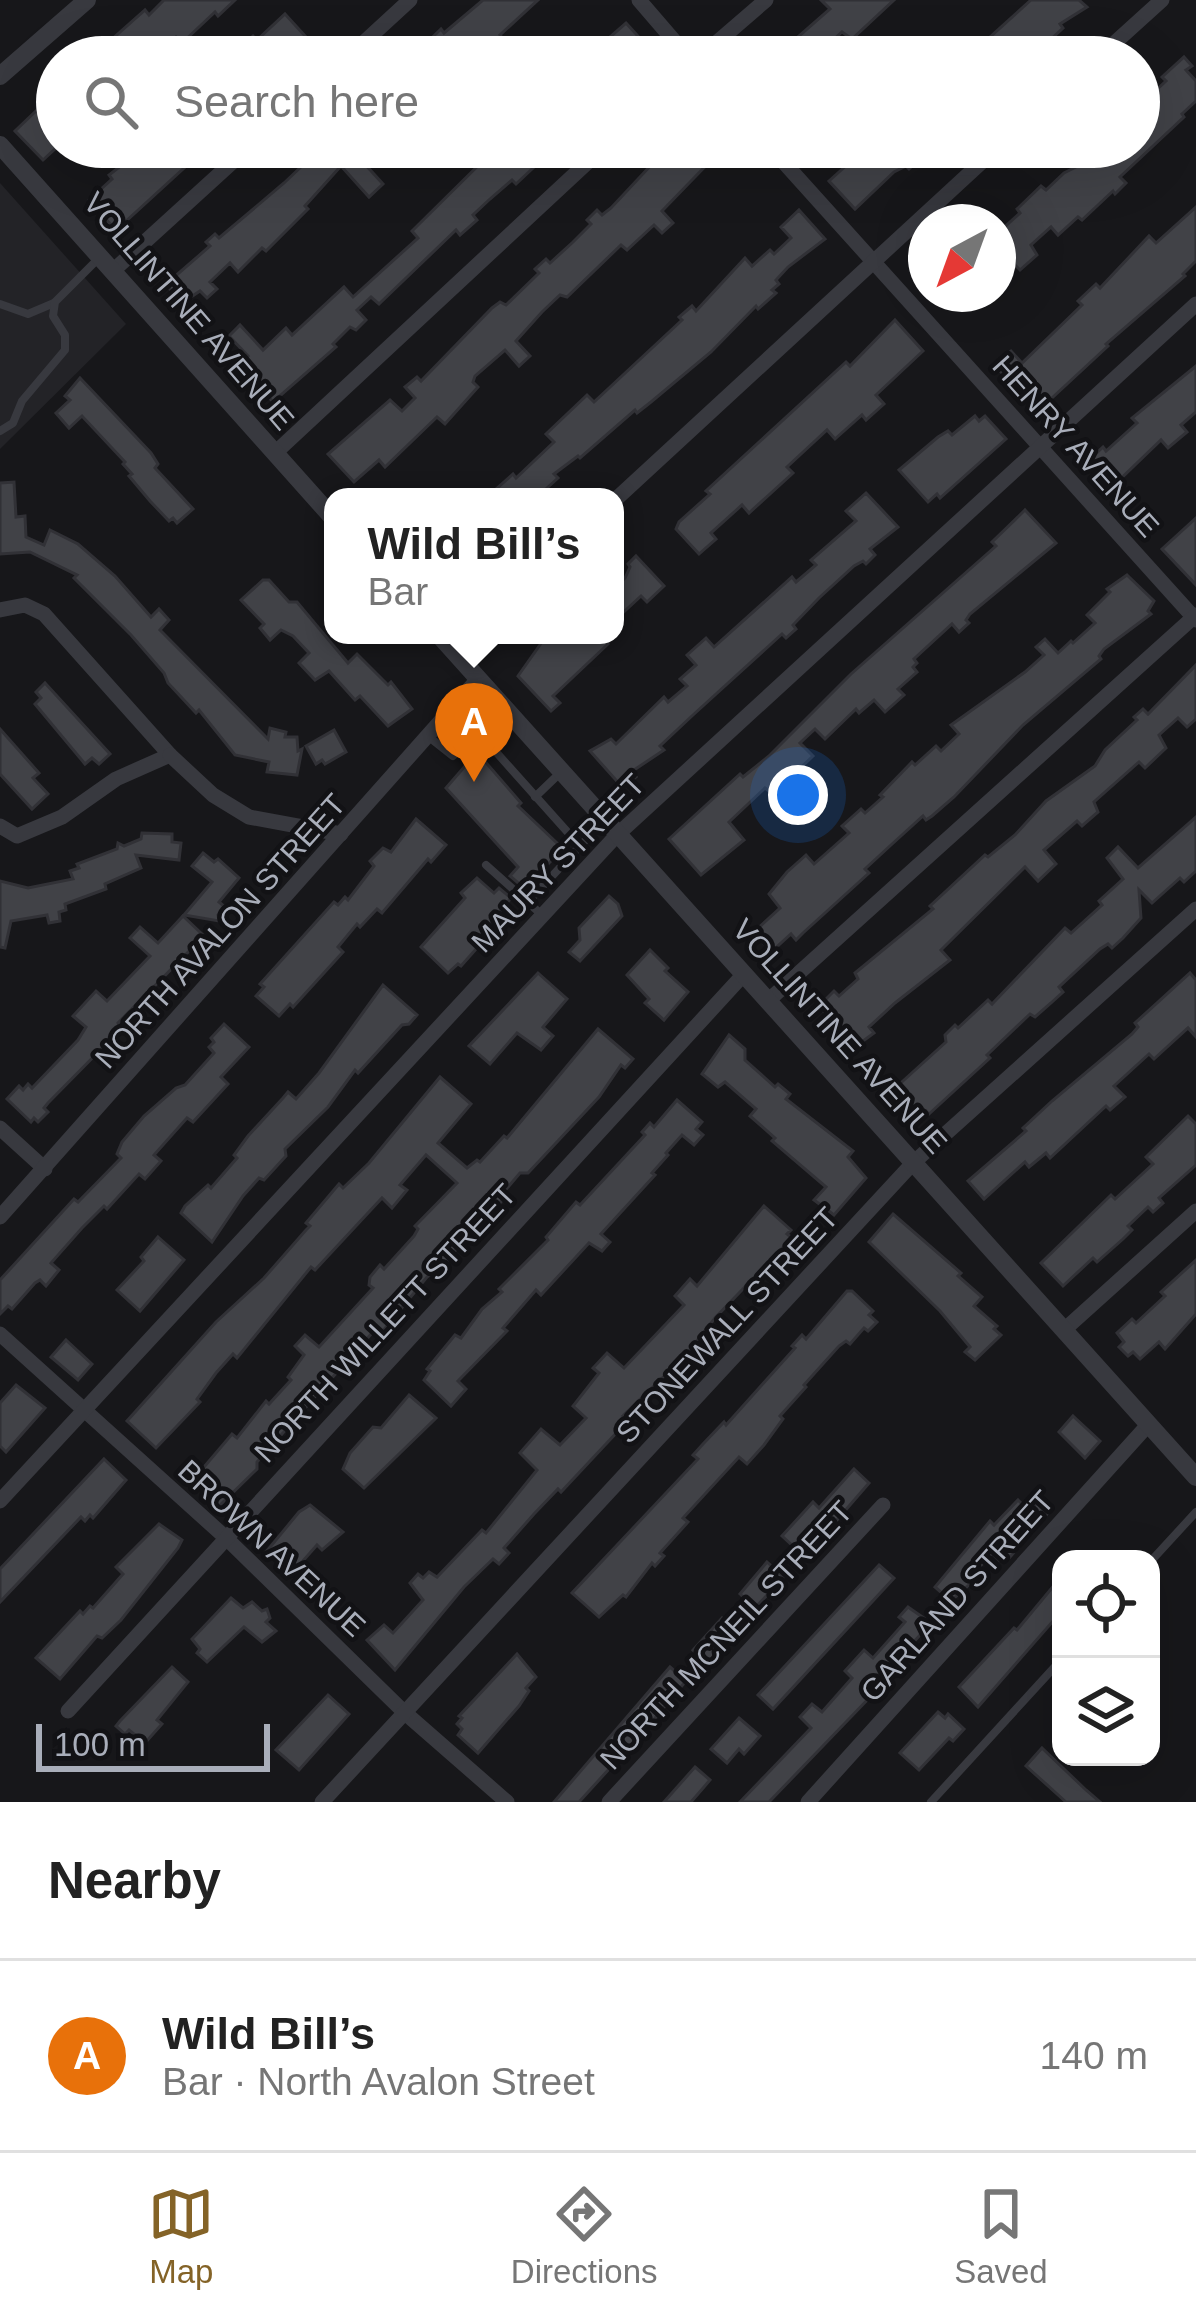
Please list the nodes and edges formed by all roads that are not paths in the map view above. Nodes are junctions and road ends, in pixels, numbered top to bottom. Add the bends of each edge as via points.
1 (86, 0) edge
2 (410, 0) edge
3 (639, 0) edge
4 (766, 0) edge
5 (1162, 0) edge
6 (45, 36) edge
7 (371, 36) edge
8 (670, 36) edge
9 (724, 36) edge
10 (1122, 36) edge
11 (36, 44) edge
12 (0, 76) edge
13 (0, 145) edge
14 (8, 168) edge
15 (223, 168) edge
16 (581, 168) edge
17 (789, 168) edge
18 (975, 168) edge
19 (873, 260) junction
20 (109, 262) junction
21 (55, 302) junction
22 (0, 304) edge
23 (1196, 304) edge
24 (0, 431) edge
25 (1040, 446) junction
26 (275, 453) junction
27 (624, 492) edge
28 (324, 508) edge
29 (0, 610) edge
30 (1195, 618) edge
31 (447, 644) edge
32 (461, 644) edge
33 (454, 651) junction
34 (478, 679) junction
35 (514, 719) junction
36 (429, 736) junction
37 (488, 743) junction
38 (170, 755) junction
39 (561, 772) junction
40 (536, 796) junction
41 (0, 826) edge
42 (611, 828) junction
43 (341, 834) junction
44 (580, 846) junction
45 (486, 865) dead end
46 (552, 875) junction
47 (566, 888) junction
48 (528, 902) junction
49 (1196, 909) edge
50 (542, 915) junction
51 (744, 974) junction
52 (770, 999) junction
53 (0, 1128) edge
54 (913, 1163) junction
55 (45, 1169) junction
56 (1196, 1211) edge
57 (0, 1217) edge
58 (1064, 1330) junction
59 (0, 1334) edge
60 (82, 1409) junction
61 (1147, 1426) junction
62 (1196, 1477) edge
63 (0, 1501) edge
64 (883, 1505) dead end
65 (1196, 1513) edge
66 (225, 1537) junction
67 (1160, 1551) edge
68 (1052, 1670) edge
69 (68, 1711) dead end
70 (404, 1712) junction
71 (322, 1802) edge
72 (507, 1802) edge
73 (609, 1802) edge
74 (808, 1802) edge
75 (931, 1802) edge

1 - 6 street
2 - 7 street
3 - 8 street
4 - 9 street
5 - 10 street
11 - 12 street
13 - 14 street, VOLLINTINE AVENUE
14 - 20 street, VOLLINTINE AVENUE
15 - 20 street
16 - 26 street
17 - 19 street, HENRY AVENUE
18 - 19 street
19 - 25 street, HENRY AVENUE
19 - 27 street
20 - 21 lane
20 - 26 street, VOLLINTINE AVENUE
21 - 22 lane via 28,314
21 - 24 lane via 64,350
23 - 25 street, MAURY STREET
25 - 30 street, HENRY AVENUE
25 - 42 street, MAURY STREET
26 - 28 street, VOLLINTINE AVENUE
29 - 38 street via 25,605 44,614
30 - 52 street
31 - 33 street, VOLLINTINE AVENUE
32 - 33 street
33 - 34 street, VOLLINTINE AVENUE
34 - 35 street, VOLLINTINE AVENUE
34 - 36 street, NORTH AVALON STREET
35 - 37 lane
35 - 39 street, VOLLINTINE AVENUE
36 - 37 lane via 453,756 464,744
36 - 43 street, NORTH AVALON STREET
37 - 40 lane
38 - 41 street via 17,836
38 - 43 street via 248,818
39 - 40 lane
39 - 42 street, VOLLINTINE AVENUE
40 - 44 lane
42 - 44 lane
42 - 47 street, MAURY STREET
42 - 51 street, VOLLINTINE AVENUE
43 - 55 street, NORTH AVALON STREET
44 - 46 lane
45 - 48 lane
46 - 47 lane
46 - 48 lane
47 - 50 street, MAURY STREET
48 - 50 lane
49 - 54 street, STONEWALL STREET
50 - 60 street, MAURY STREET
51 - 52 street, VOLLINTINE AVENUE
51 - 66 street, NORTH WILLETT STREET
52 - 54 street, VOLLINTINE AVENUE
53 - 55 street
54 - 58 street, VOLLINTINE AVENUE
54 - 70 street, STONEWALL STREET
55 - 57 street, NORTH AVALON STREET
56 - 58 street
58 - 61 street, VOLLINTINE AVENUE
59 - 60 street, BROWN AVENUE
60 - 63 street, MAURY STREET
60 - 66 street, BROWN AVENUE
61 - 62 street, VOLLINTINE AVENUE
61 - 74 street, GARLAND STREET
64 - 73 street, NORTH MCNEIL STREET
65 - 67 lane
66 - 69 street, NORTH WILLETT STREET
66 - 70 street, BROWN AVENUE
68 - 75 lane
70 - 71 street, STONEWALL STREET
70 - 72 street, BROWN AVENUE

